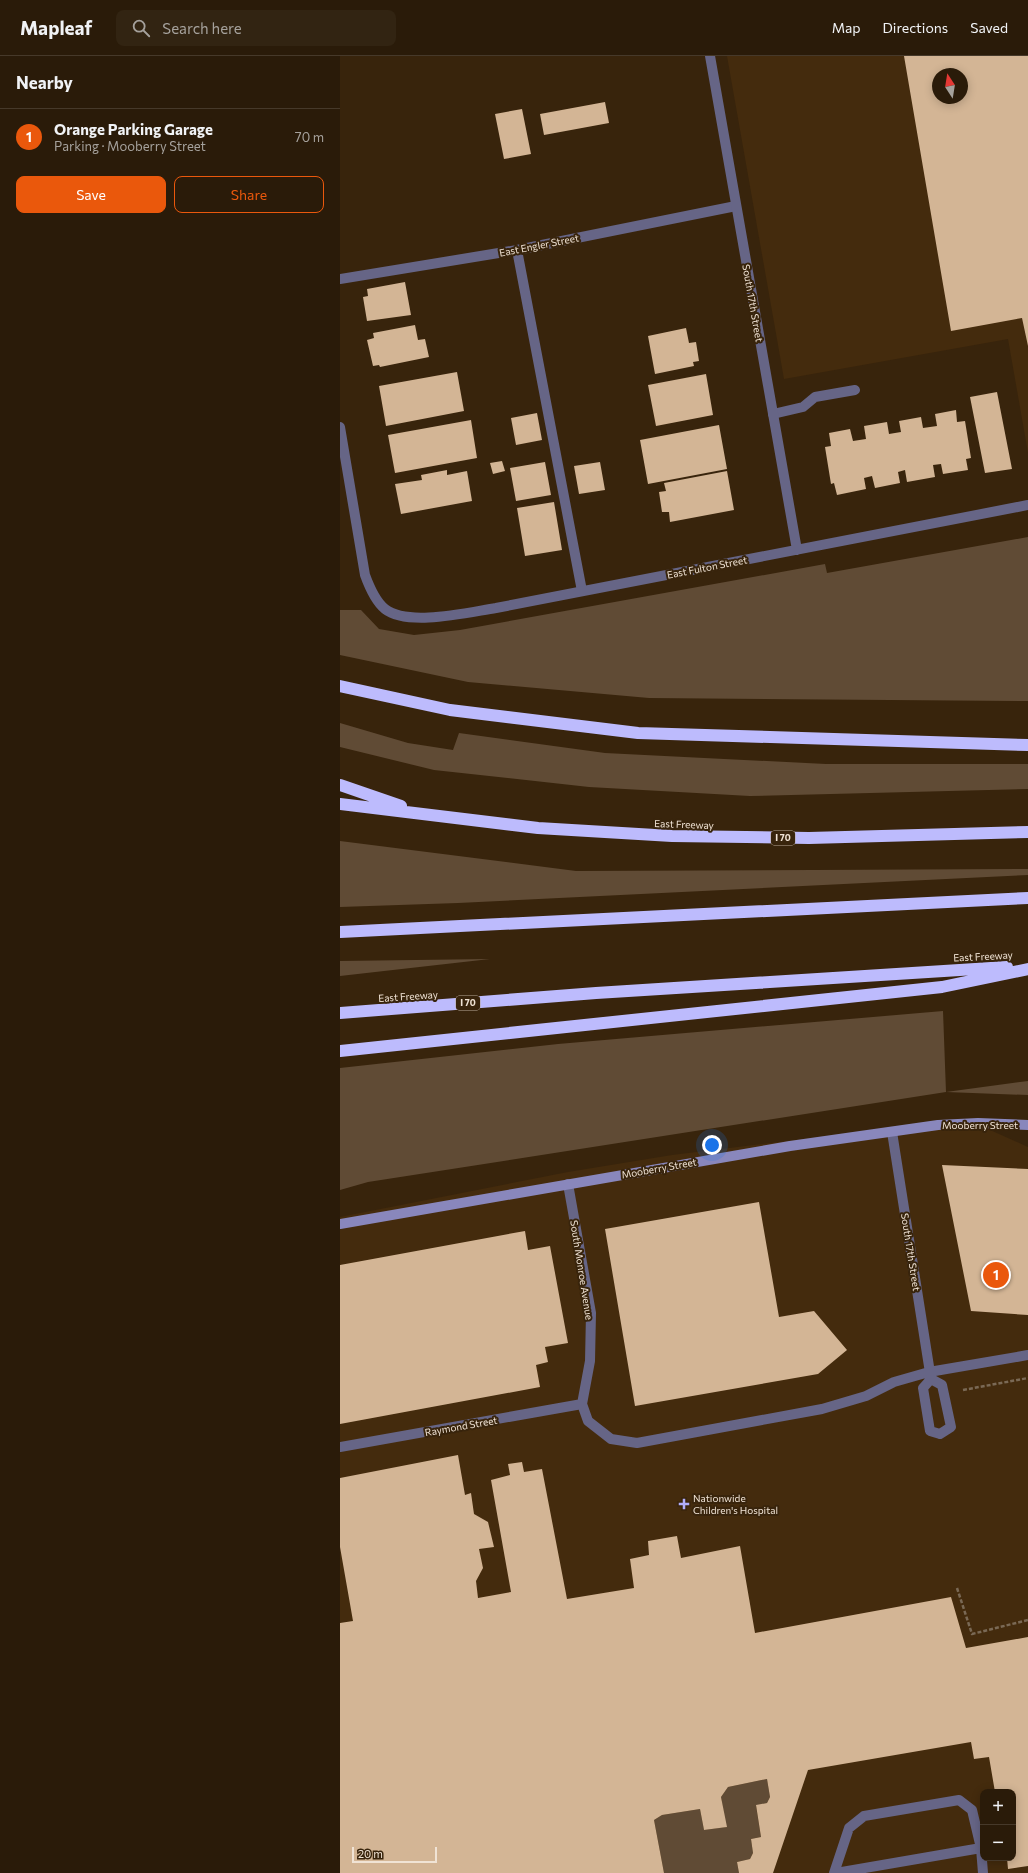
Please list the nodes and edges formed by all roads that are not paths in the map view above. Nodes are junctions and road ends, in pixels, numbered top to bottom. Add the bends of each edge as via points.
1 (710, 56) edge
2 (736, 206) junction
3 (517, 250) junction
4 (340, 279) edge
5 (855, 390) dead end
6 (772, 414) junction
7 (340, 427) edge
8 (1028, 505) edge
9 (797, 550) junction
10 (582, 591) junction
11 (340, 686) edge
12 (1028, 745) edge
13 (340, 785) edge
14 (340, 804) edge
15 (421, 813) junction
16 (1028, 832) edge
17 (1028, 898) edge
18 (340, 932) edge
19 (1028, 966) edge
20 (1028, 969) edge
21 (340, 1013) edge
22 (340, 1051) edge
23 (1028, 1125) edge
24 (892, 1132) junction
25 (568, 1184) junction
26 (340, 1224) edge
27 (1028, 1354) edge
28 (930, 1376) junction
29 (582, 1404) junction
30 (340, 1448) edge
31 (980, 1848) joint
32 (982, 1861) edge
33 (835, 1873) edge
34 (983, 1873) edge

1 - 2 street, South 17th Street
2 - 3 street, East Engler Street
2 - 6 street, South 17th Street
3 - 4 street, East Engler Street
3 - 10 street
5 - 6 street via 815,397 803,407
6 - 9 street, South 17th Street
7 - 10 street, East Fulton Street via 365,575 385,609 411,617 438,617
8 - 9 street, East Fulton Street
9 - 10 street, East Fulton Street
11 - 12 highway via 450,710 638,733
13 - 15 highway
14 - 15 highway, East Freeway / I 70
15 - 16 highway, East Freeway / I 70 via 538,828 672,836 809,838
17 - 18 highway
19 - 21 highway, East Freeway / I 70
20 - 22 highway via 942,987
23 - 24 street, Mooberry Street via 972,1123
24 - 25 street, Mooberry Street via 790,1146
24 - 28 street, South 17th Street
25 - 26 street, Mooberry Street
25 - 29 street, South Monroe Avenue via 591,1313 590,1361
27 - 28 street
28 - 28 street via 942,1385 951,1427 940,1437 930,1431 923,1388
28 - 29 street via 894,1382 866,1396 822,1409 637,1443 611,1439 588,1421
29 - 30 street, Raymond Street
31 - 33 street
31 - 33 street via 972,1810 959,1800 864,1816 849,1828
32 - 34 street

